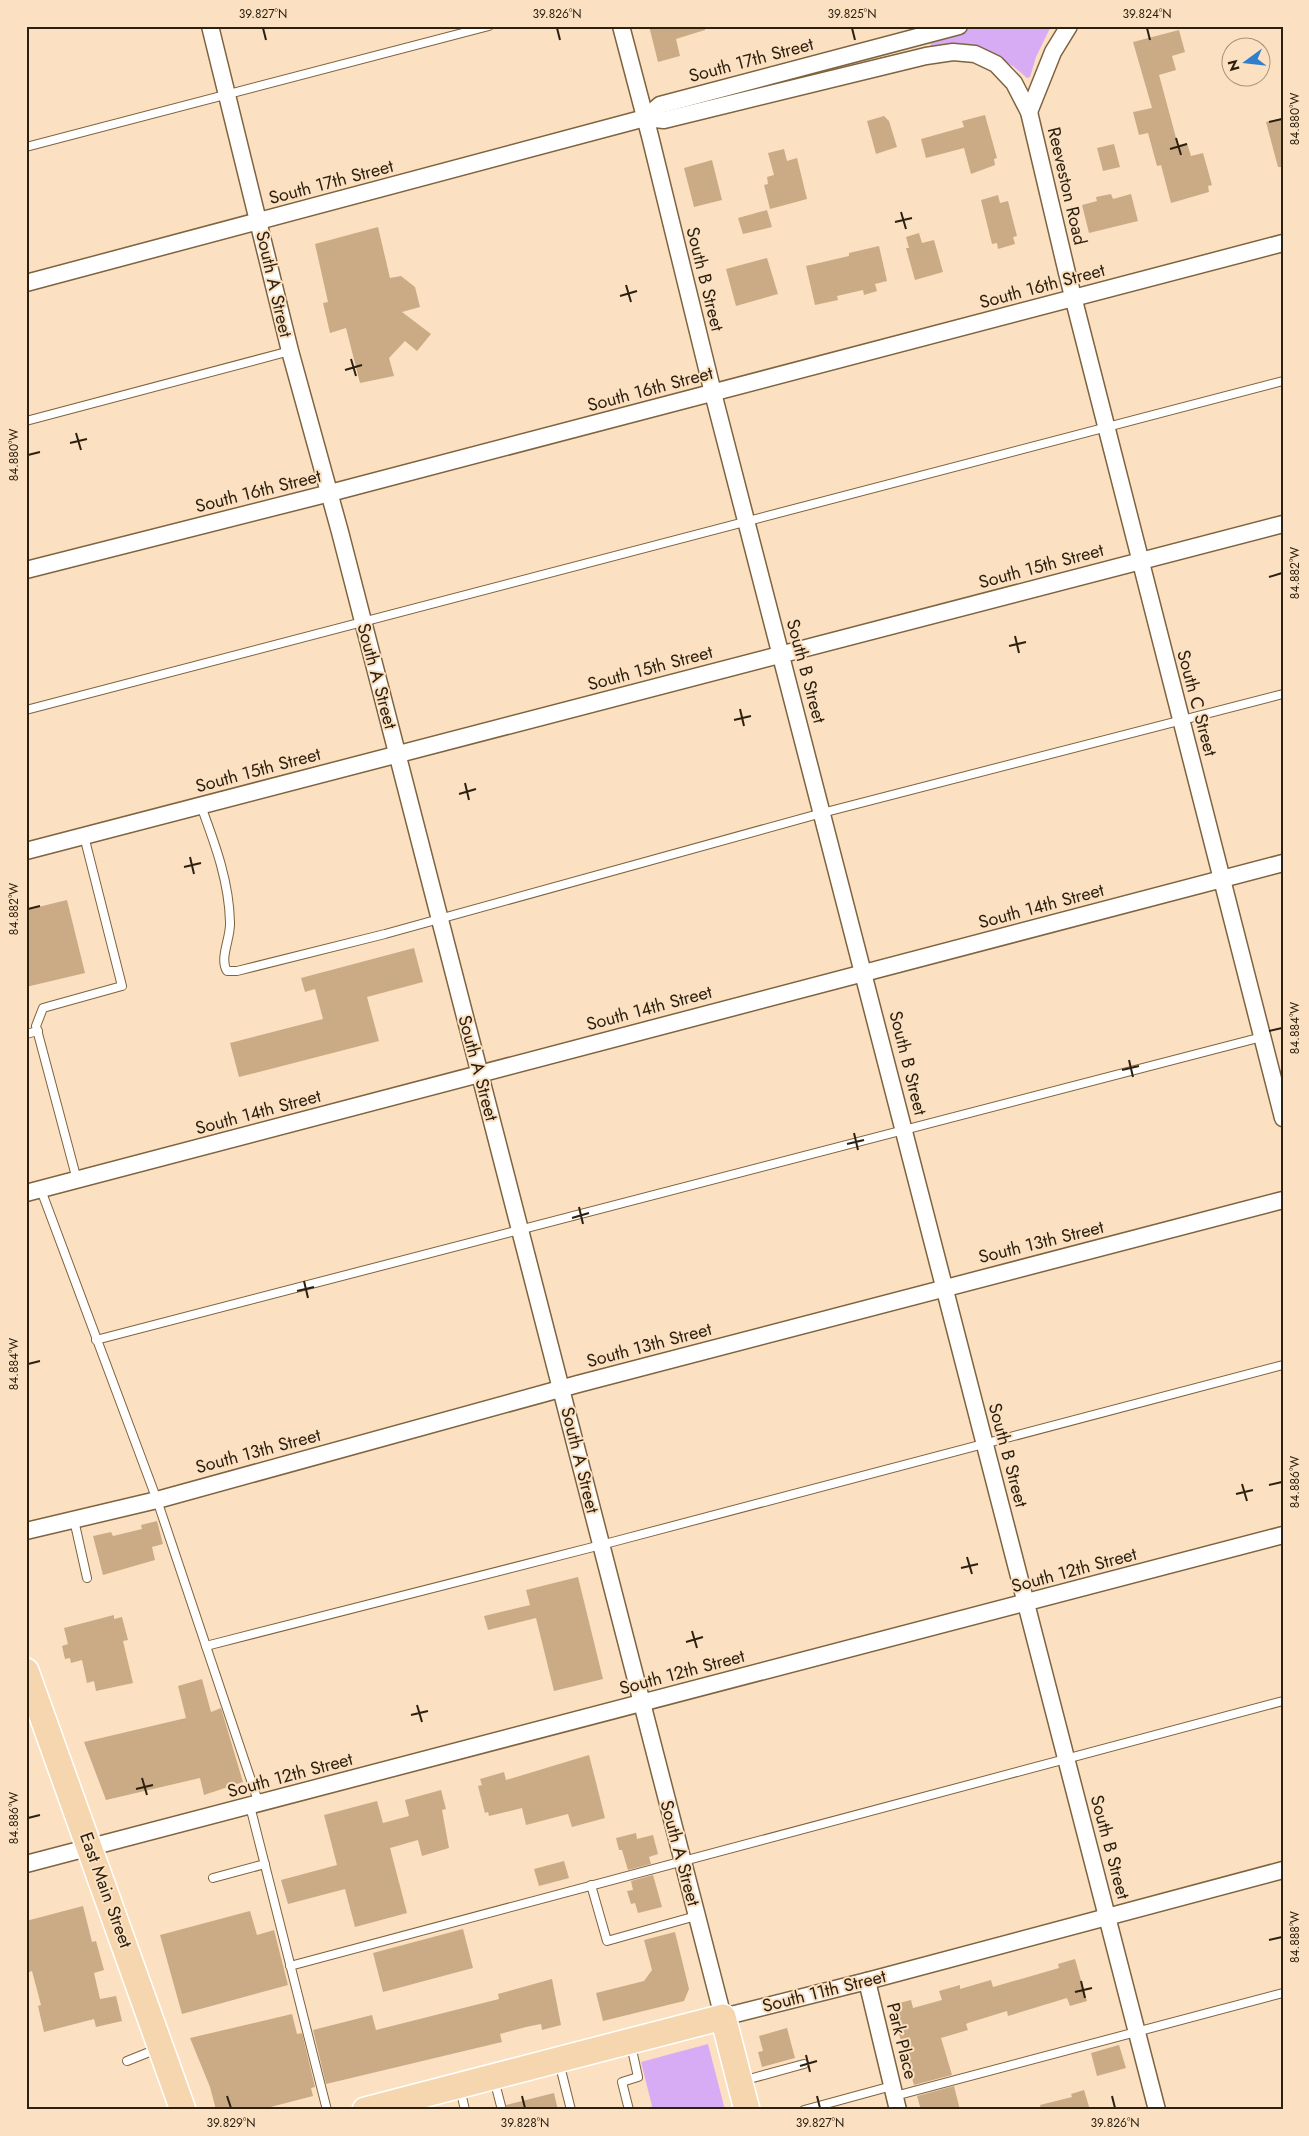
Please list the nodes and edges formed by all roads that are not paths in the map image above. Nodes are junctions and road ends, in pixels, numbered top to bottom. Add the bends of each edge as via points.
1 (210, 26) edge
2 (489, 26) edge
3 (620, 26) edge
4 (959, 26) edge
5 (1069, 26) edge
6 (926, 56) joint
7 (228, 96) junction
8 (1029, 112) junction
9 (646, 118) junction
10 (26, 146) edge
11 (260, 222) junction
12 (1283, 243) edge
13 (26, 283) edge
14 (1074, 298) junction
15 (290, 351) junction
16 (1283, 381) edge
17 (713, 394) junction
18 (26, 421) edge
19 (1106, 428) junction
20 (330, 493) junction
21 (746, 521) junction
22 (1283, 524) edge
23 (1140, 561) junction
24 (26, 570) edge
25 (363, 621) junction
26 (781, 655) junction
27 (1283, 694) edge
28 (26, 710) edge
29 (1181, 720) junction
30 (397, 755) junction
31 (201, 806) junction
32 (822, 813) junction
33 (84, 836) junction
34 (27, 848) edge
35 (1283, 863) edge
36 (1222, 879) junction
37 (439, 918) junction
38 (864, 973) junction
39 (38, 1031) junction
40 (26, 1034) edge
41 (1262, 1037) junction
42 (479, 1074) junction
43 (1283, 1118) edge
44 (904, 1131) junction
45 (77, 1180) junction
46 (34, 1192) edge
47 (1283, 1200) edge
48 (520, 1230) junction
49 (944, 1288) junction
50 (96, 1340) junction
51 (1283, 1365) edge
52 (562, 1388) junction
53 (984, 1442) junction
54 (157, 1500) junction
55 (74, 1520) junction
56 (26, 1531) edge
57 (1283, 1535) edge
58 (601, 1545) junction
59 (87, 1578) dead end
60 (1026, 1603) junction
61 (206, 1646) junction
62 (26, 1671) edge
63 (1283, 1700) edge
64 (641, 1704) junction
65 (1066, 1758) junction
66 (255, 1805) junction
67 (91, 1848) junction
68 (682, 1861) junction
69 (26, 1864) edge
70 (265, 1864) junction
71 (1283, 1870) edge
72 (213, 1878) dead end
73 (591, 1885) junction
74 (696, 1916) junction
75 (1108, 1916) junction
76 (290, 1966) junction
77 (867, 1981) junction
78 (1283, 1994) edge
79 (723, 2017) junction
80 (1137, 2032) junction
81 (630, 2041) junction
82 (161, 2048) junction
83 (559, 2060) junction
84 (127, 2061) dead end
85 (804, 2064) dead end
86 (494, 2077) junction
87 (740, 2081) junction
88 (459, 2086) junction
89 (895, 2097) edge
90 (183, 2110) edge
91 (327, 2110) edge
92 (365, 2110) edge
93 (465, 2110) edge
94 (502, 2110) edge
95 (571, 2110) edge
96 (629, 2110) edge
97 (747, 2110) edge
98 (804, 2110) edge
99 (1157, 2110) edge

1 - 7 street, South A Street
2 - 7 lane
3 - 9 street, South B Street
4 - 9 street, South 17th Street via 660,105
5 - 8 street, Reeveston Road via 1053,52
6 - 8 street, Reeveston Road via 953,52 975,54 996,64 1014,83
6 - 9 street, South 17th Street via 664,120
7 - 10 lane
7 - 11 street, South A Street
8 - 14 street, Reeveston Road
9 - 11 street, South 17th Street
9 - 17 street, South B Street
11 - 13 street, South 17th Street
11 - 15 street, South A Street
12 - 14 street, South 16th Street
14 - 17 street, South 16th Street
14 - 19 street, South C Street
15 - 18 lane
15 - 20 street, South A Street
16 - 19 lane
17 - 20 street, South 16th Street
17 - 21 street, South B Street
19 - 21 lane
19 - 23 street, South C Street
20 - 24 street, South 16th Street
20 - 25 street, South A Street
21 - 25 lane
21 - 26 street, South B Street
22 - 23 street, South 15th Street
23 - 26 street, South 15th Street
23 - 29 street, South C Street
25 - 28 lane
25 - 30 street, South A Street
26 - 30 street, South 15th Street
26 - 32 street, South B Street
27 - 29 lane
29 - 32 lane
29 - 36 street, South C Street
30 - 31 street, South 15th Street
30 - 37 street, South A Street
31 - 33 street, South 15th Street
31 - 37 lane via 229,893 231,934 223,957 227,971
32 - 37 lane
32 - 38 street, South B Street
33 - 34 street, South 15th Street
33 - 39 lane via 122,986 43,1008 36,1026
35 - 36 street, South 14th Street
36 - 38 street, South 14th Street
36 - 41 street, South C Street
37 - 42 street, South A Street
38 - 42 street, South 14th Street
38 - 44 street, South B Street
39 - 40 lane
39 - 45 lane
41 - 43 street, South C Street
41 - 44 lane
42 - 45 street, South 14th Street
42 - 48 street, South A Street
44 - 48 lane
44 - 49 street, South B Street
45 - 46 street, South 14th Street
46 - 50 lane
47 - 49 street, South 13th Street
48 - 50 lane
48 - 52 street, South A Street
49 - 52 street, South 13th Street
49 - 53 street, South B Street
50 - 54 lane
51 - 53 lane
52 - 54 street, South 13th Street
52 - 58 street, South A Street
53 - 58 lane
53 - 60 street, South B Street
54 - 55 street, South 13th Street
54 - 61 lane
55 - 56 street, South 13th Street
55 - 59 lane
57 - 60 street, South 12th Street
58 - 61 lane
58 - 64 street, South A Street
60 - 64 street, South 12th Street
60 - 65 street, South B Street
61 - 66 lane
62 - 67 main road, East Main Street
63 - 65 lane
64 - 66 street, South 12th Street
64 - 68 street, South A Street
65 - 68 lane
65 - 75 street, South B Street
66 - 67 street, South 12th Street
66 - 70 lane
67 - 69 street, South 12th Street
67 - 82 main road, East Main Street
68 - 73 lane
68 - 74 street, South A Street
70 - 72 lane
70 - 76 lane
71 - 75 street, South 11th Street
73 - 74 lane via 606,1941
73 - 76 lane
74 - 79 street, South A Street
75 - 77 street, South 11th Street
75 - 80 street, South B Street
76 - 91 lane
77 - 79 street, South 11th Street
77 - 89 street, Park Place
78 - 80 lane
79 - 81 main road, South 11th Street
79 - 87 main road, South A Street
80 - 89 lane
80 - 99 street, South B Street
81 - 83 main road, South 11th Street
81 - 96 lane via 638,2077 622,2082
82 - 84 lane
82 - 90 main road, East Main Street
83 - 86 main road, South 11th Street
83 - 95 lane
85 - 87 lane
86 - 88 main road, South 11th Street
86 - 94 lane
87 - 97 main road, South A Street
88 - 92 main road, South 11th Street
88 - 93 lane
89 - 98 lane

